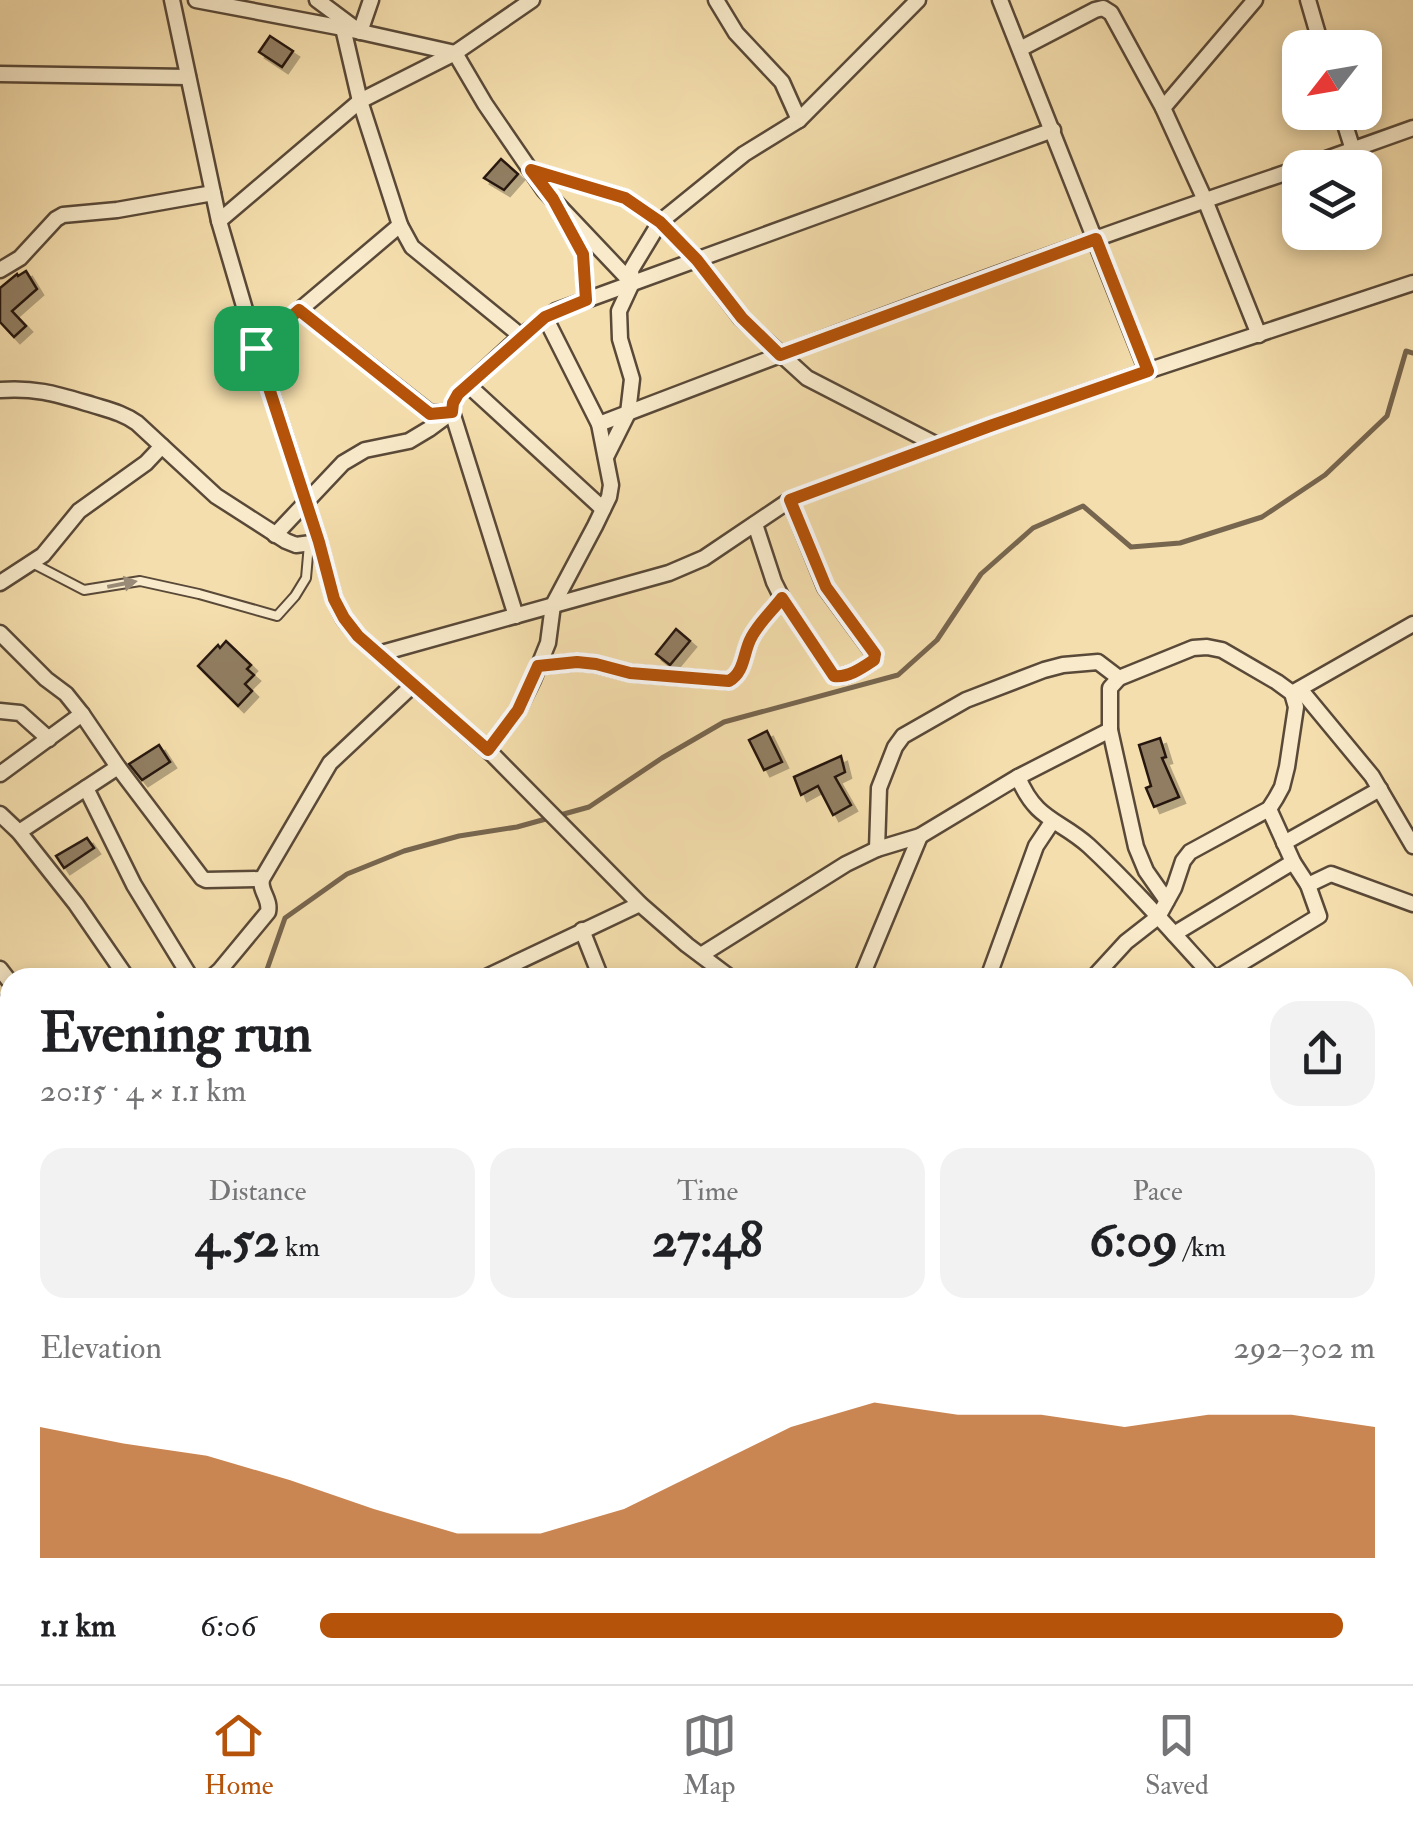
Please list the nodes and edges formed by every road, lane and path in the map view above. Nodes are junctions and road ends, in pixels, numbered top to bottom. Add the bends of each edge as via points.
1 (172, 0) edge
2 (196, 0) edge
3 (317, 0) edge
4 (371, 0) edge
5 (716, 0) edge
6 (918, 0) edge
7 (1000, 0) edge
8 (1308, 0) edge
9 (530, 1) edge
10 (233, 3) edge
11 (1248, 3) edge
12 (344, 28) junction
13 (1317, 30) edge
14 (360, 32) junction
15 (1020, 49) junction
16 (455, 54) junction
17 (0, 74) edge
18 (188, 77) junction
19 (360, 100) junction
20 (1163, 108) junction
21 (799, 120) junction
22 (1413, 128) edge
23 (1053, 130) junction
24 (1347, 130) edge
25 (1353, 150) joint
26 (531, 170) junction
27 (1282, 174) edge
28 (213, 192) junction
29 (553, 199) junction
30 (1204, 200) junction
31 (219, 221) junction
32 (660, 222) junction
33 (400, 225) junction
34 (1096, 239) junction
35 (697, 260) junction
36 (0, 270) edge
37 (1413, 283) edge
38 (632, 284) junction
39 (586, 300) junction
40 (299, 310) junction
41 (545, 317) junction
42 (1259, 335) junction
43 (521, 336) junction
44 (256, 348) junction
45 (780, 355) junction
46 (1148, 371) junction
47 (468, 385) junction
48 (0, 390) edge
49 (452, 412) junction
50 (628, 412) junction
51 (599, 424) junction
52 (936, 445) junction
53 (162, 446) junction
54 (606, 457) junction
55 (790, 500) junction
56 (306, 502) junction
57 (603, 510) junction
58 (755, 524) junction
59 (275, 534) junction
60 (314, 543) junction
61 (32, 563) junction
62 (4, 574) edge
63 (782, 598) junction
64 (553, 606) junction
65 (516, 616) junction
66 (1413, 624) edge
67 (0, 632) edge
68 (378, 654) junction
69 (538, 666) junction
70 (1119, 678) junction
71 (413, 685) junction
72 (1296, 691) junction
73 (0, 710) edge
74 (82, 714) junction
75 (1110, 730) junction
76 (49, 739) junction
77 (488, 750) junction
78 (118, 768) junction
79 (0, 774) edge
80 (1018, 777) junction
81 (86, 788) junction
82 (1380, 788) junction
83 (1269, 808) junction
84 (0, 814) edge
85 (1052, 822) junction
86 (19, 832) junction
87 (920, 836) junction
88 (1284, 842) junction
89 (1413, 846) edge
90 (877, 849) junction
91 (1293, 862) junction
92 (262, 879) junction
93 (1308, 885) junction
94 (1167, 901) junction
95 (640, 904) junction
96 (1413, 904) edge
97 (1158, 917) junction
98 (582, 930) junction
99 (1174, 934) junction
100 (702, 956) junction
101 (120, 968) edge
102 (186, 968) edge
103 (222, 968) edge
104 (504, 968) edge
105 (597, 968) edge
106 (718, 968) edge
107 (865, 968) edge
108 (992, 968) edge
109 (1102, 968) edge
110 (1206, 968) edge
111 (1232, 968) edge

1 - 18 street
2 - 10 street
3 - 14 street
4 - 14 street
5 - 21 street via 782,82
6 - 21 street
7 - 15 street
8 - 13 street
9 - 16 street
10 - 12 street
11 - 20 street
12 - 14 street
12 - 19 street
14 - 16 street
15 - 20 street via 1103,8 1112,13
15 - 23 street
16 - 19 street
16 - 26 street
17 - 18 street
18 - 28 street
19 - 31 street
19 - 33 street
20 - 30 street
21 - 32 street via 744,154
22 - 25 street
23 - 34 street
23 - 35 street
24 - 25 street
26 - 29 street
26 - 32 street via 625,198
27 - 30 street
28 - 31 street
28 - 36 street via 63,215
29 - 38 street
29 - 39 street via 583,254
30 - 34 street
30 - 42 street
31 - 44 street
32 - 35 street
32 - 38 street via 630,270
33 - 40 street
33 - 43 street via 412,247
34 - 45 street
34 - 46 street
35 - 38 street
35 - 45 street
37 - 42 street
38 - 39 street
38 - 50 street via 619,310 632,379
39 - 41 street
40 - 44 street
40 - 49 street via 430,414
41 - 43 street
41 - 51 street
42 - 46 street
43 - 47 street
44 - 56 street
45 - 50 street
45 - 52 street via 807,378
46 - 52 street
47 - 49 street
47 - 57 street
48 - 53 street via 44,390 124,414
49 - 56 street via 408,440 365,450
49 - 65 street
50 - 51 street
50 - 54 street
51 - 54 street
52 - 55 street
53 - 59 street via 216,496
53 - 61 street via 79,511
54 - 57 street via 611,485
55 - 58 street
55 - 63 street via 826,587 874,660 834,676
56 - 59 street
56 - 60 street
57 - 64 street
58 - 63 street
58 - 64 street via 669,573
59 - 60 street via 296,545
61 -> 60 lane via 84,590 140,580 277,616 306,578
60 - 68 street via 344,618
61 - 62 street
63 - 69 street via 750,638 739,673 729,681 577,662
64 - 65 street
64 - 69 street
65 - 68 street
66 - 72 street
67 - 74 street
68 - 71 street
69 - 77 street via 518,710
70 - 72 street via 1207,647
70 - 75 street via 1110,688
70 - 90 street via 1098,662 1062,666 966,700 903,736 879,788
71 - 77 street
71 - 92 street via 330,763
72 - 82 street
72 - 83 street via 1288,767
73 - 76 street via 20,714
74 - 76 street
74 - 78 street
75 - 80 street
75 - 94 street via 1140,860
76 - 79 street
77 - 95 street
78 - 81 street
78 - 92 street via 206,880
80 - 85 street
80 - 87 street
81 - 86 street
81 - 102 street
82 - 88 street
82 - 89 street
83 - 88 street
83 - 94 street via 1190,852
84 - 86 street
85 - 97 street via 1086,843
85 - 108 street via 1036,846
86 - 101 street
87 - 90 street
87 - 107 street
88 - 91 street
90 - 100 street
91 - 93 street
91 - 99 street
92 - 103 street via 268,912
93 - 96 street via 1331,874
93 - 111 street via 1317,918
94 - 97 street
95 - 98 street
95 - 100 street
97 - 99 street
97 - 109 street
98 - 104 street
98 - 105 street
99 - 110 street
100 - 106 street

